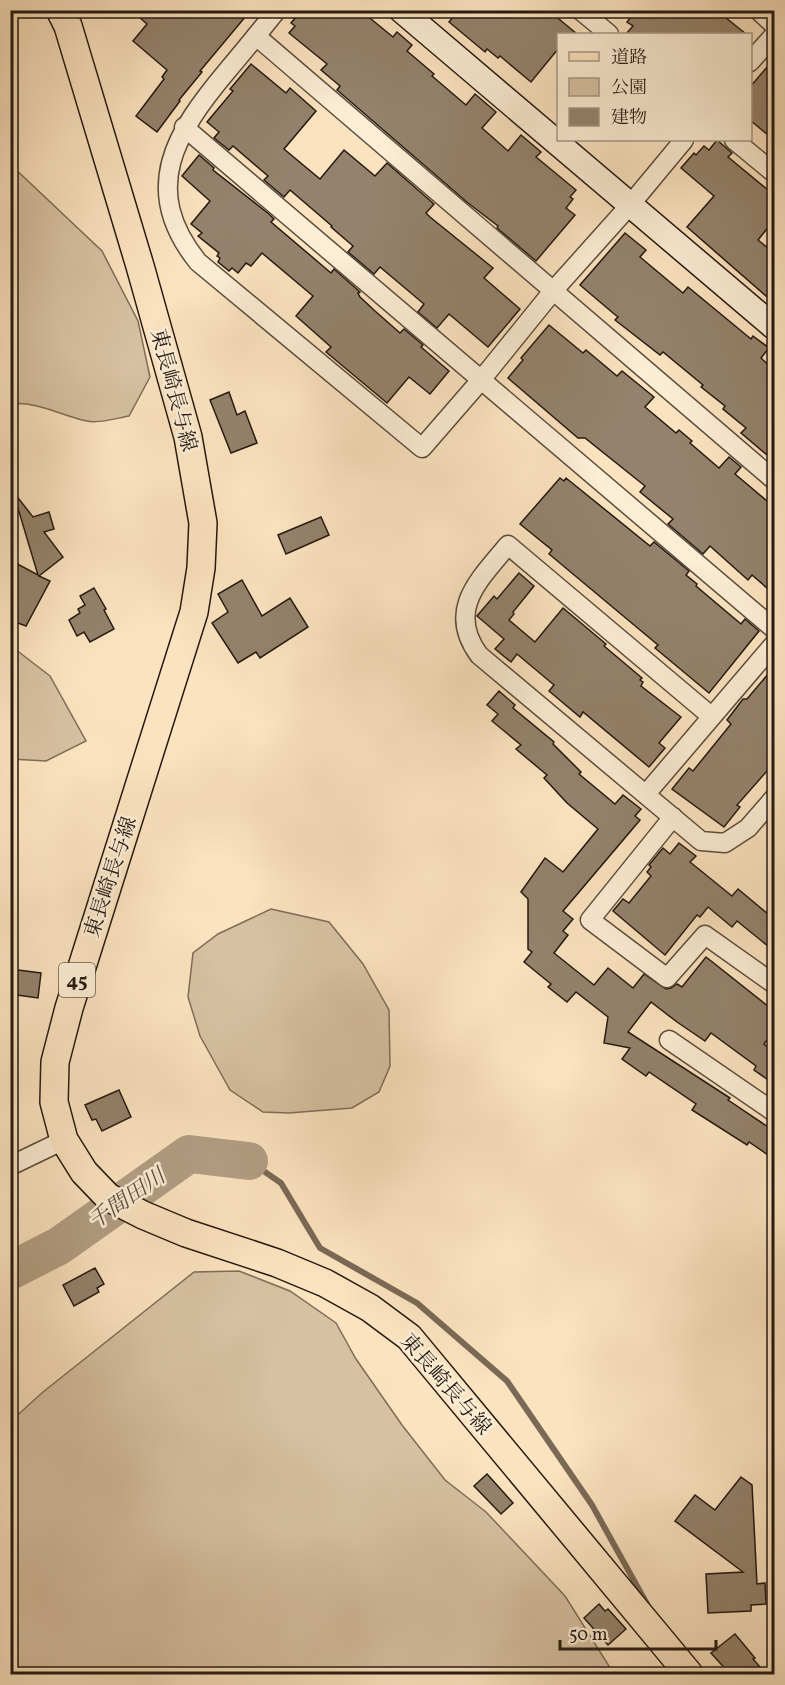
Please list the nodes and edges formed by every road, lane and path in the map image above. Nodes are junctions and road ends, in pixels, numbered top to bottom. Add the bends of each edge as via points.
1 (60, 10) edge
2 (277, 10) edge
3 (401, 10) edge
4 (580, 10) edge
5 (758, 10) edge
6 (774, 25) edge
7 (608, 33) edge
8 (774, 35) edge
9 (256, 36) junction
10 (752, 60) edge
11 (184, 127) junction
12 (683, 141) edge
13 (735, 141) edge
14 (774, 173) edge
15 (630, 205) junction
16 (553, 291) junction
17 (774, 327) edge
18 (481, 380) junction
19 (774, 480) edge
20 (774, 629) edge
21 (774, 644) edge
22 (711, 716) junction
23 (646, 794) junction
24 (774, 798) edge
25 (673, 817) junction
26 (774, 984) edge
27 (669, 1040) dead end
28 (774, 1112) edge
29 (64, 1140) junction
30 (10, 1166) edge
31 (689, 1674) edge

1 - 29 main road, 東長崎長与線 / 45 via 68,26 179,403 203,523 194,612 55,1062 54,1102
2 - 9 street
3 - 15 street
4 - 7 street
5 - 6 street
8 - 10 street
9 - 11 street
9 - 16 street
11 - 18 street
11 - 18 street via 170,170 170,212 178,234 198,262 422,448
12 - 15 street
13 - 14 street
15 - 16 street
15 - 17 street
16 - 18 street
16 - 19 street
18 - 20 street
21 - 22 street
22 - 23 street
22 - 23 street via 508,545 502,552 466,604 465,631 470,643 479,655
23 - 25 street
24 - 25 street via 748,828 725,843 701,842
25 - 26 street via 590,920 667,978 705,935
27 - 28 street
29 - 30 street
29 - 31 main road, 東長崎長与線 / 45 via 84,1172 108,1197 186,1233 325,1283 370,1308 409,1337

